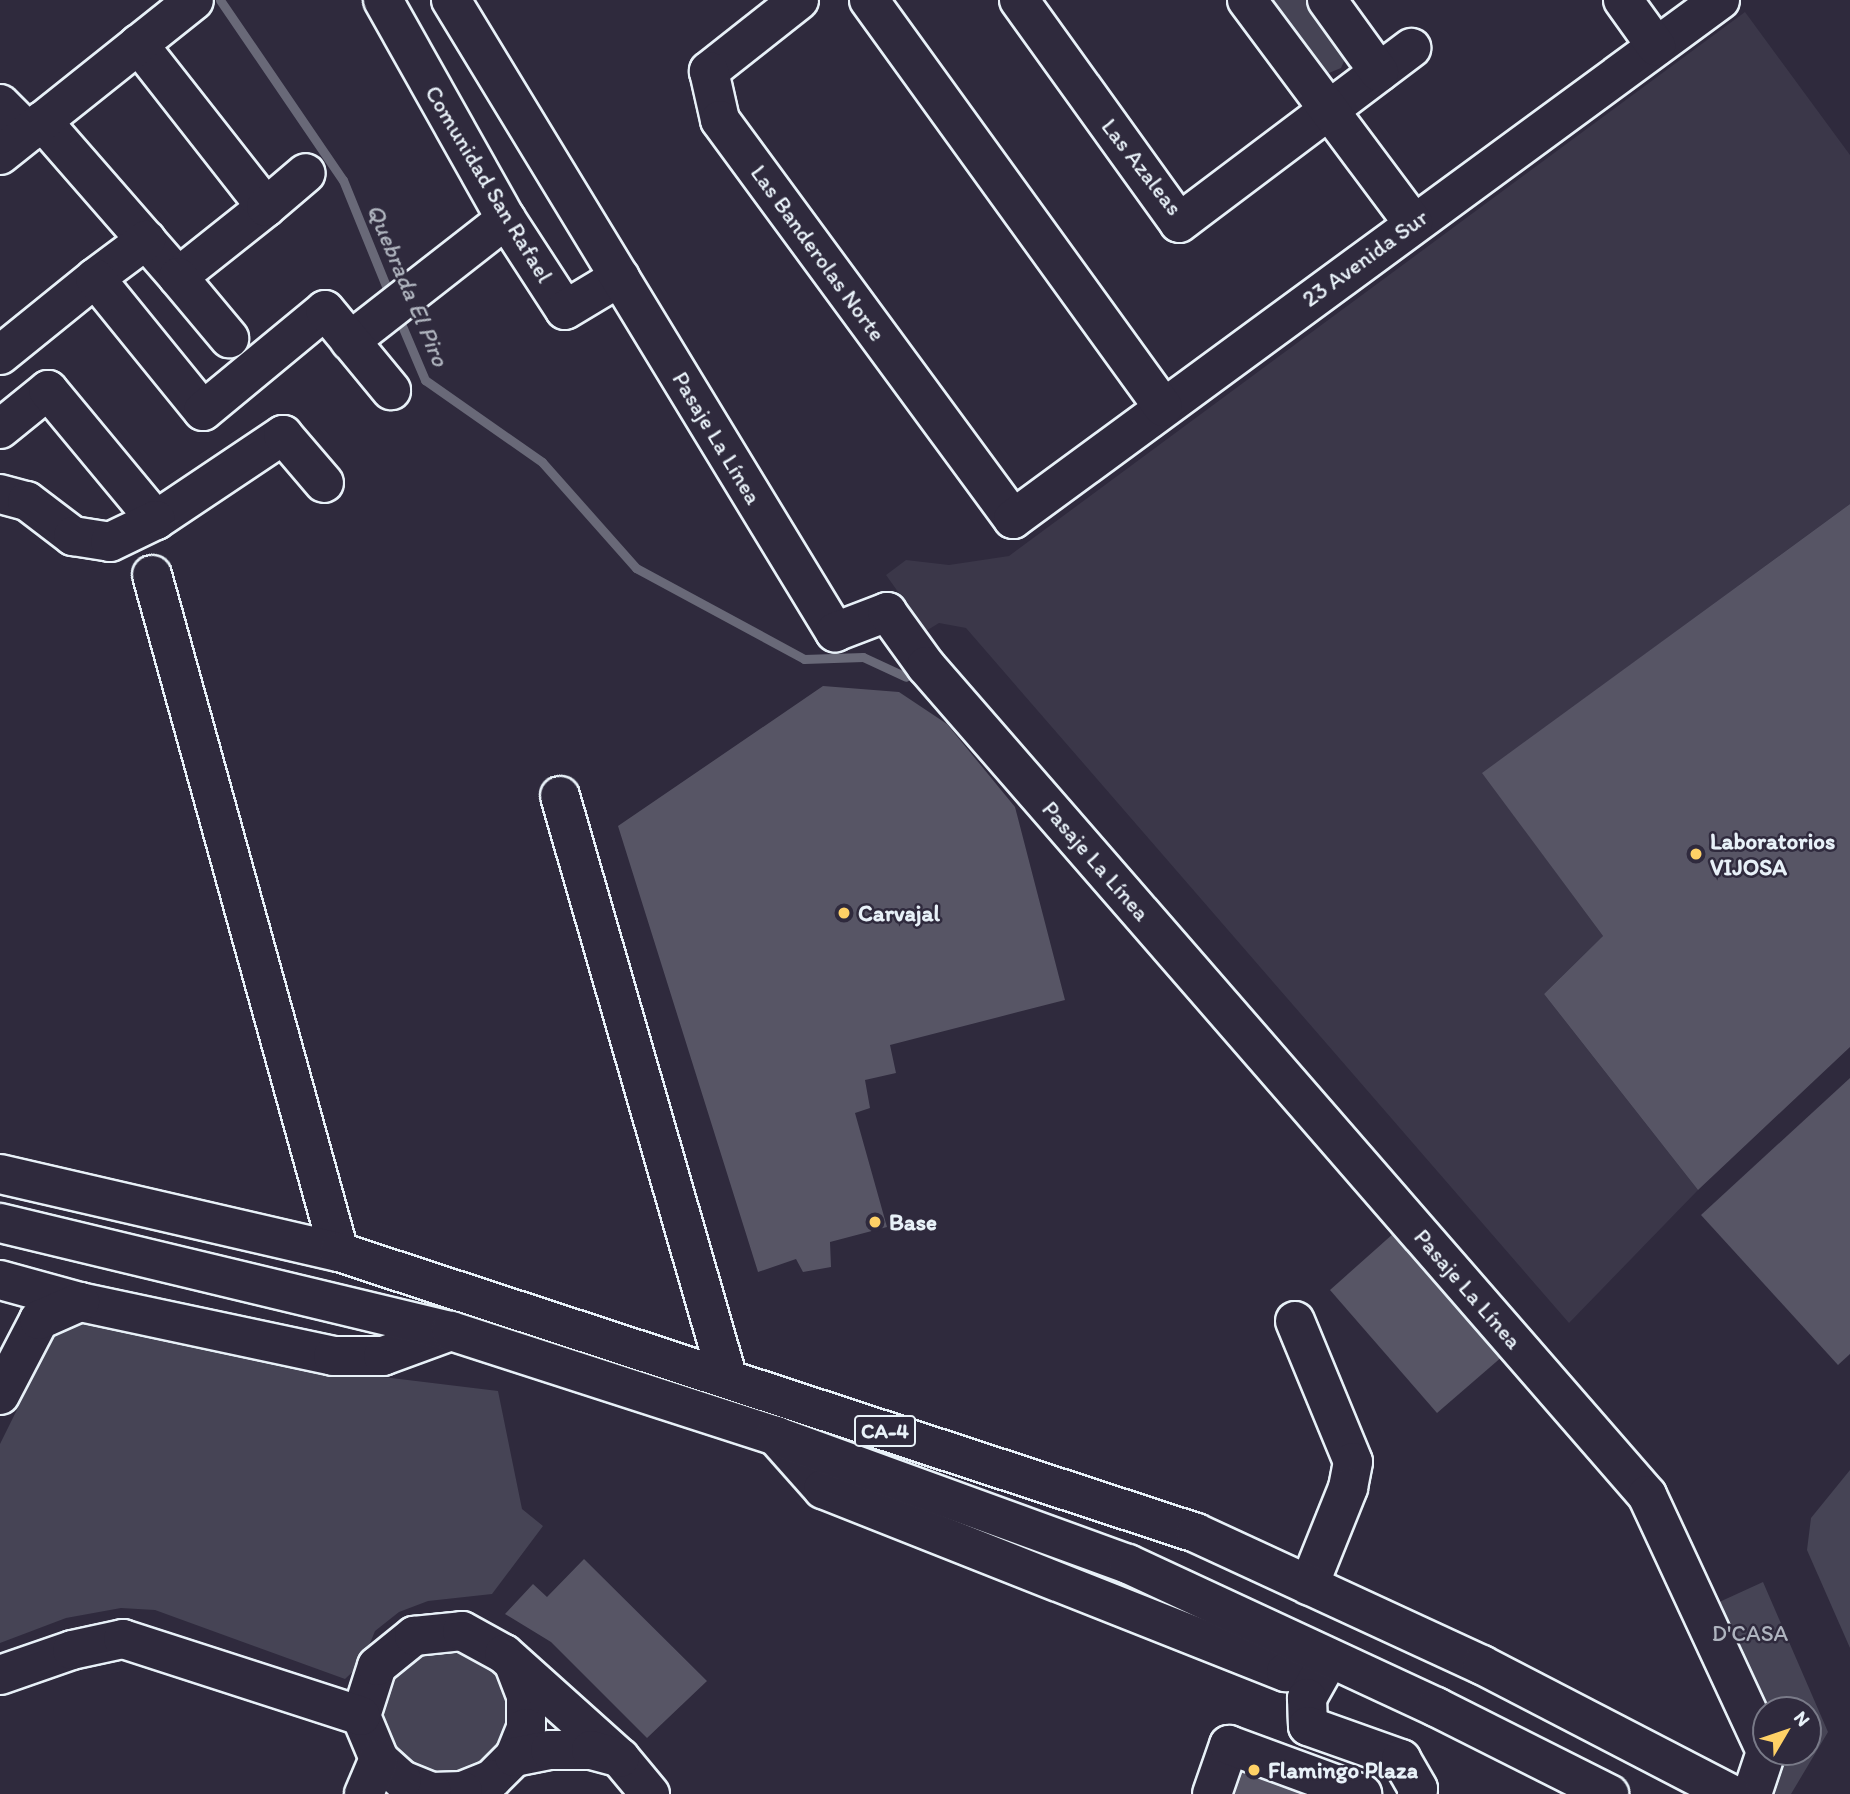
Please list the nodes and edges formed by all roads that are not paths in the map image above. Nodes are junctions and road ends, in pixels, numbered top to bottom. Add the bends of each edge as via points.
1 (194, 0) edge
2 (383, 0) edge
3 (451, 0) edge
4 (799, 0) edge
5 (869, 0) edge
6 (1019, 0) edge
7 (1247, 0) edge
8 (1327, 0) edge
9 (1623, 0) edge
10 (1712, 2) edge
11 (138, 44) junction
12 (1656, 46) junction
13 (1411, 48) dead end
14 (1379, 72) junction
15 (0, 104) edge
16 (1328, 110) junction
17 (23, 136) edge
18 (306, 173) dead end
19 (266, 207) junction
20 (506, 219) junction
21 (1413, 223) junction
22 (146, 240) junction
23 (178, 276) junction
24 (620, 277) junction
25 (95, 278) junction
26 (363, 331) junction
27 (229, 338) dead end
28 (0, 355) edge
29 (391, 390) dead end
30 (1163, 407) junction
31 (0, 429) edge
32 (324, 483) dead end
33 (0, 494) edge
34 (1013, 519) joint
35 (156, 520) junction
36 (152, 575) dead end
37 (560, 796) dead end
38 (0, 1174) edge
39 (0, 1223) edge
40 (339, 1252) junction
41 (0, 1280) edge
42 (80, 1302) junction
43 (1295, 1321) dead end
44 (451, 1331) junction
45 (727, 1377) junction
46 (0, 1395) edge
47 (1309, 1585) junction
48 (1329, 1659) junction
49 (515, 1667) junction
50 (0, 1675) edge
51 (363, 1706) junction
52 (1752, 1721) edge
53 (514, 1757) junction
54 (620, 1758) junction
55 (1761, 1766) edge
56 (389, 1778) edge
57 (1339, 1790) edge
58 (363, 1794) edge
59 (650, 1794) edge
60 (1212, 1794) edge
61 (1417, 1794) edge
62 (1609, 1794) edge
63 (1731, 1794) edge
64 (1752, 1794) edge

1 - 11 main road
2 - 20 main road, Comunidad San Rafael
3 - 24 main road, Pasaje La Línea
4 - 34 main road, Las Banderolas Norte via 709,71 720,120
5 - 30 main road
6 - 16 main road, Las Azaleas via 1179,222
7 - 16 main road
8 - 14 main road
9 - 12 main road
10 - 12 main road, 23 Avenida Sur
11 - 17 main road
11 - 19 main road
12 - 21 main road, 23 Avenida Sur
13 - 14 main road, Las Azaleas
14 - 16 main road, Las Azaleas
15 - 17 main road
16 - 21 main road
17 - 22 main road
18 - 19 main road
19 - 23 main road
20 - 24 main road, Comunidad San Rafael via 565,310
20 - 26 main road
21 - 30 main road, 23 Avenida Sur
22 - 23 main road
22 - 25 main road
23 - 27 main road
24 - 52 main road, Pasaje La Línea via 835,632 887,612 926,666 1647,1495
25 - 26 main road via 203,411 325,310
25 - 28 main road
26 - 29 main road
30 - 34 main road, 23 Avenida Sur
31 - 35 main road via 48,390
32 - 35 main road via 283,435
33 - 35 main road via 27,501 73,536 110,542
36 - 40 main road
37 - 45 main road
38 - 40 main road, CA-4
39 - 44 main road, CA-4
40 - 45 main road, CA-4
41 - 42 main road
42 - 44 main road via 333,1356 383,1356
42 - 46 main road via 40,1320
43 - 47 main road via 1353,1462 1348,1488
44 - 48 main road, CA-4 via 776,1436 1128,1564
45 - 47 main road, CA-4 via 1196,1533
47 - 63 main road, CA-4 via 1482,1665
48 - 61 main road via 1307,1698 1308,1726 1401,1759 1419,1789
48 - 62 main road, CA-4
49 - 51 main road via 478,1636 430,1631 400,1643 387,1654
49 - 53 main road via 528,1712
49 - 54 main road
50 - 51 main road via 23,1664 123,1639 308,1696
51 - 56 main road
53 - 54 main road via 550,1750 591,1750
53 - 56 main road via 492,1779 463,1791 432,1792
54 - 59 main road
55 - 64 main road, Pasaje La Línea
56 - 58 main road
57 - 60 main road via 1229,1745

